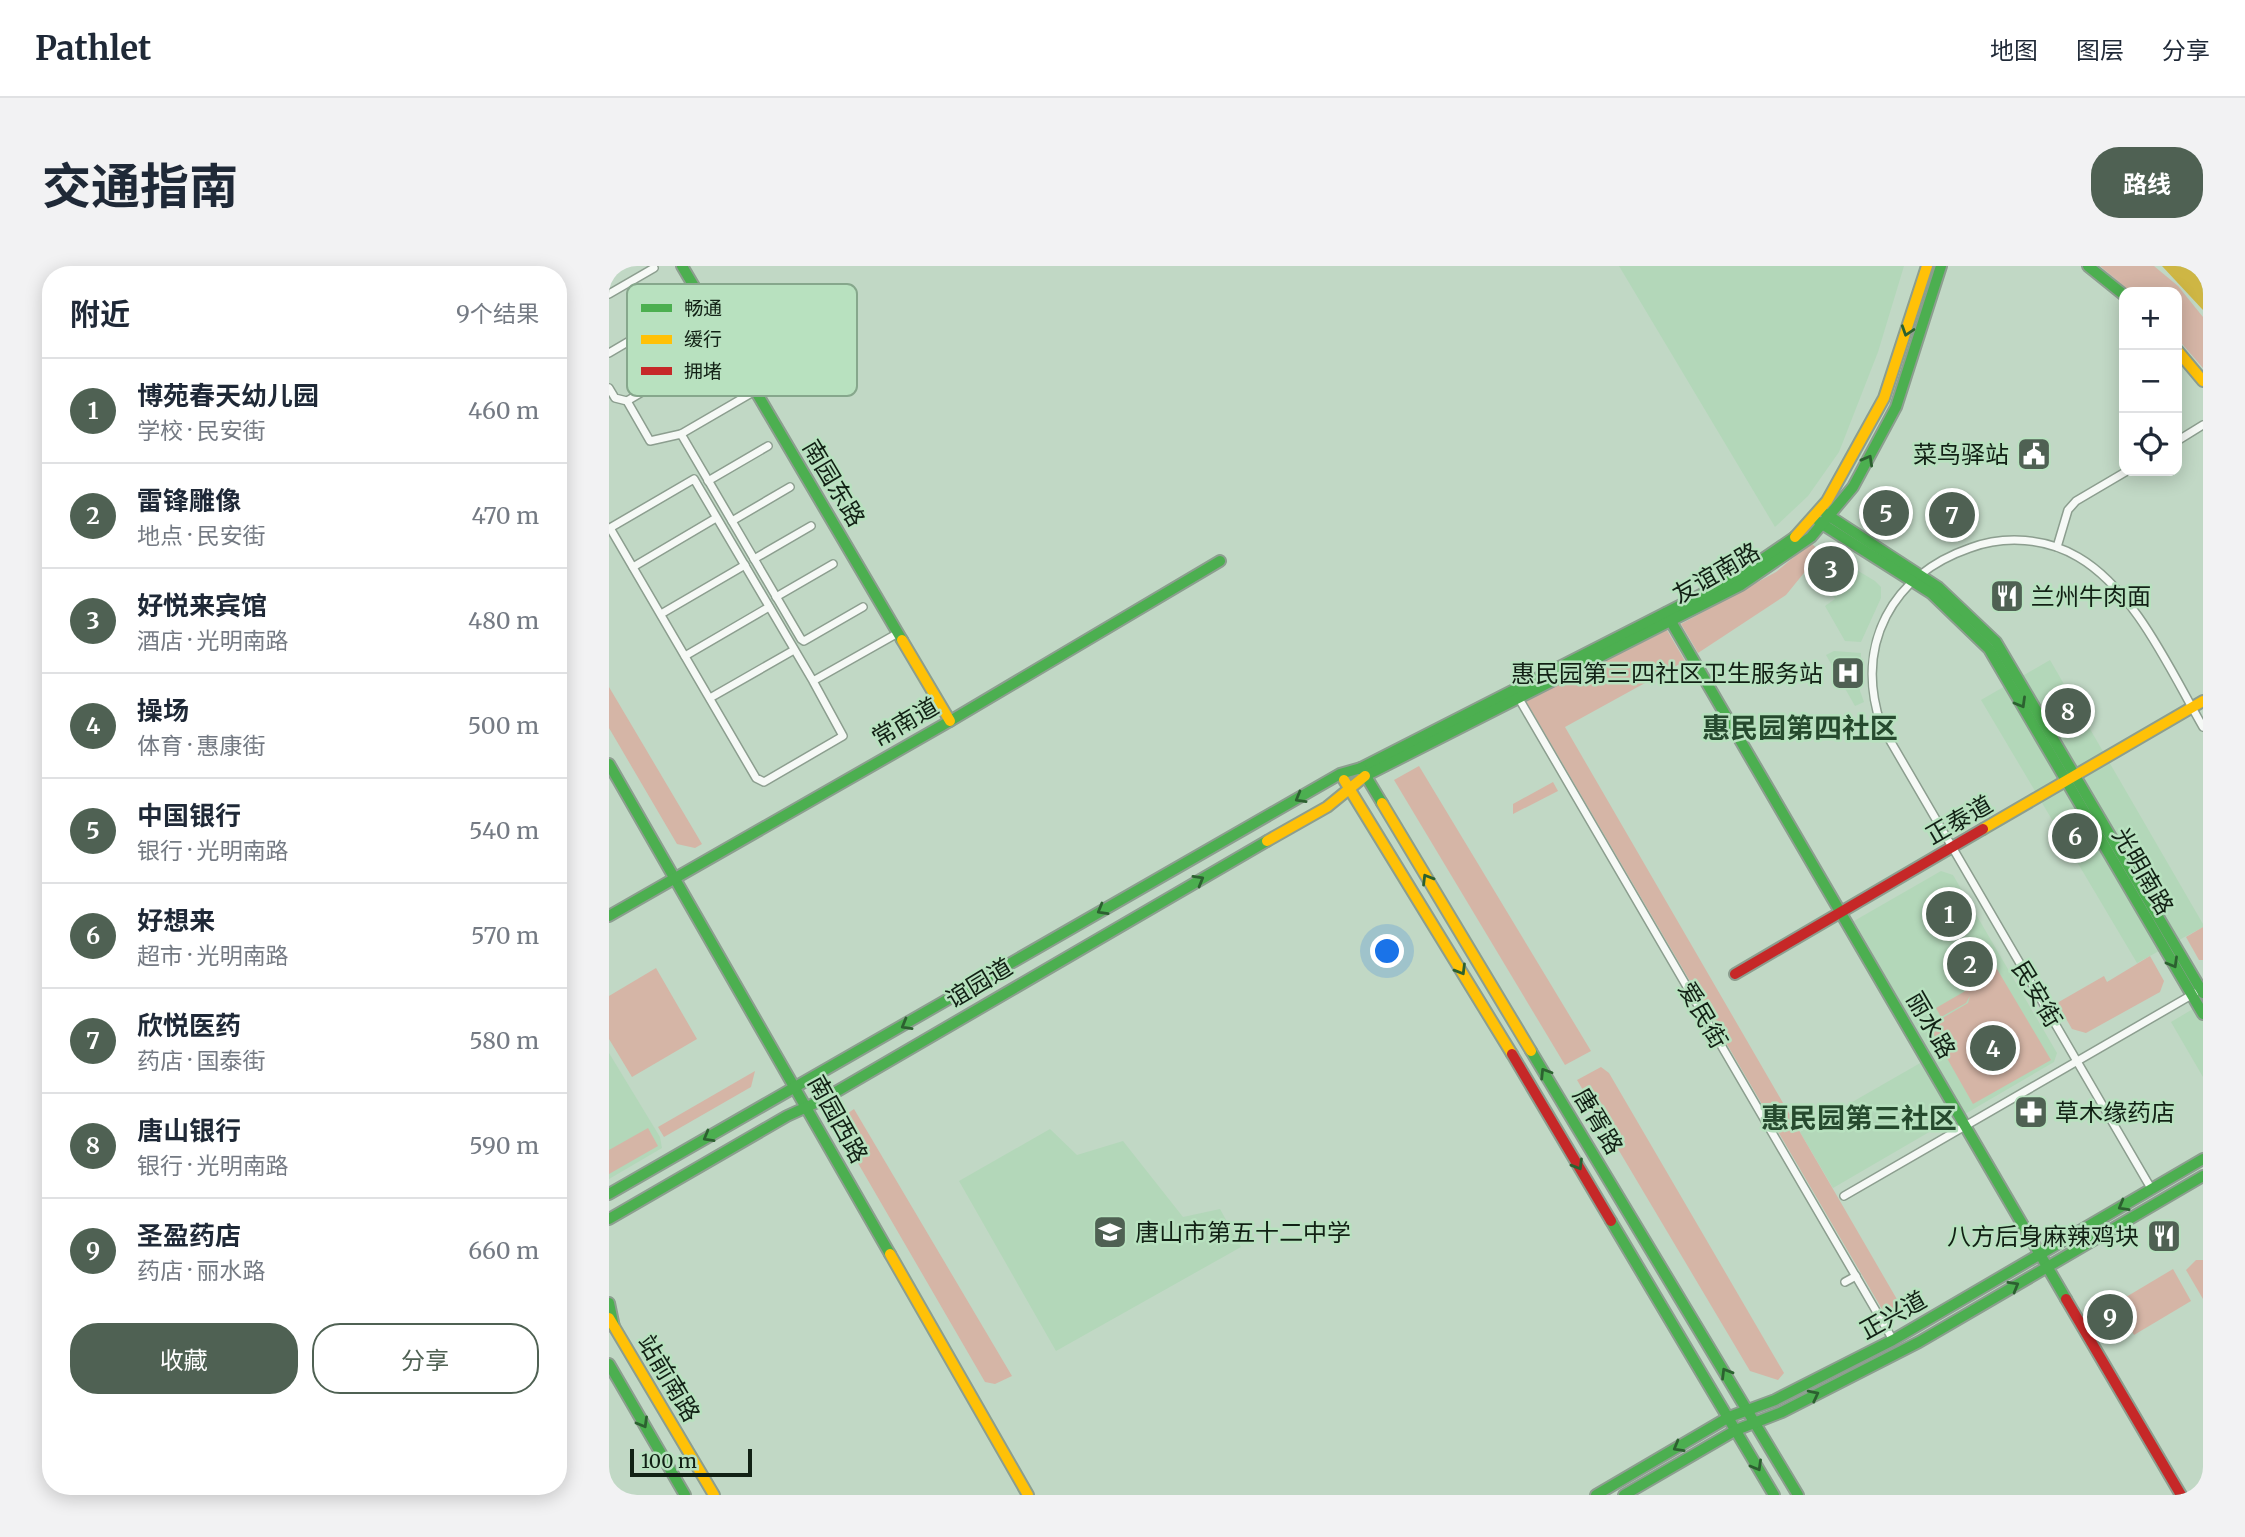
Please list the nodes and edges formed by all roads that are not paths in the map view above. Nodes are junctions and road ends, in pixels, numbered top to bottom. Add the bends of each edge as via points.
1 (682, 266) edge
2 (1927, 266) edge
3 (1941, 266) edge
4 (2088, 266) edge
5 (654, 268) dead end
6 (693, 284) edge
7 (2119, 291) edge
8 (609, 294) edge
9 (627, 342) edge
10 (609, 353) edge
11 (2182, 357) edge
12 (2203, 381) edge
13 (609, 387) edge
14 (636, 396) edge
15 (746, 396) edge
16 (758, 396) edge
17 (612, 400) edge
18 (627, 401) junction
19 (2203, 425) edge
20 (681, 434) junction
21 (2182, 438) edge
22 (768, 446) dead end
23 (2119, 476) edge
24 (708, 481) junction
25 (790, 487) dead end
26 (716, 518) junction
27 (1822, 518) junction
28 (732, 521) junction
29 (811, 526) dead end
30 (2057, 547) junction
31 (754, 559) junction
32 (1220, 561) dead end
33 (833, 564) dead end
34 (745, 565) junction
35 (633, 567) junction
36 (1917, 575) junction
37 (776, 597) junction
38 (769, 607) junction
39 (863, 607) dead end
40 (661, 614) junction
41 (1669, 618) junction
42 (898, 633) junction
43 (794, 650) junction
44 (685, 656) junction
45 (813, 681) junction
46 (1516, 693) junction
47 (710, 698) junction
48 (2203, 701) edge
49 (2192, 708) junction
50 (950, 721) junction
51 (2203, 727) edge
52 (609, 764) edge
53 (1363, 772) junction
54 (1340, 774) junction
55 (2072, 779) junction
56 (1348, 787) junction
57 (1952, 848) junction
58 (676, 878) junction
59 (1841, 912) junction
60 (609, 916) edge
61 (1735, 974) dead end
62 (2200, 991) edge
63 (2203, 1014) edge
64 (2077, 1061) junction
65 (797, 1088) junction
66 (807, 1107) junction
67 (1965, 1126) junction
68 (2203, 1159) edge
69 (2203, 1176) edge
70 (634, 1180) junction
71 (609, 1189) edge
72 (2152, 1190) junction
73 (609, 1194) edge
74 (1844, 1196) dead end
75 (644, 1199) junction
76 (609, 1219) edge
77 (609, 1228) edge
78 (2041, 1255) junction
79 (2047, 1267) junction
80 (1856, 1276) junction
81 (1845, 1282) dead end
82 (609, 1303) edge
83 (612, 1323) edge
84 (1893, 1340) junction
85 (609, 1364) edge
86 (1749, 1410) junction
87 (1729, 1417) junction
88 (1755, 1422) junction
89 (1737, 1430) junction
90 (685, 1495) edge
91 (714, 1495) edge
92 (1028, 1495) edge
93 (1596, 1495) edge
94 (1624, 1495) edge
95 (1774, 1495) edge
96 (1798, 1495) edge
97 (2181, 1495) edge

1 - 6 main road, 南园东路
2 -> 27 main road, 友谊南路 via 1884,398
27 -> 3 main road, 友谊南路 via 1853,487 1896,407
4 - 7 main road
5 - 8 street
9 - 10 street
11 - 12 main road
13 - 17 street
14 - 18 street
15 - 20 street
16 - 42 main road, 南园东路
17 - 18 street
18 - 20 street via 650,441
19 - 21 street
20 - 24 street
22 - 24 street
23 - 30 street via 2068,510
24 - 28 street
25 - 28 street
26 - 34 street
26 - 35 street
26 - 35 street via 694,479 610,528
27 - 36 main road, 光明南路
27 - 41 main road, 友谊南路 via 1769,557
28 - 31 street
29 - 31 street
30 - 36 street via 2027,541 1980,544
30 - 49 street via 2110,582 2133,609
31 - 37 street
32 - 50 main road, 常南道
33 - 37 street
34 - 38 street
34 - 40 street
35 - 40 street
36 - 55 main road, 光明南路 via 1978,621 1996,642
36 - 57 street, 民安街 via 1899,593 1880,629 1873,665 1874,702 1894,750
37 - 39 street via 804,641
38 - 43 street
38 - 44 street
40 - 44 street
41 - 46 main road, 友谊南路
41 - 59 main road, 丽水路
42 - 45 street
42 - 50 main road, 南园东路
43 - 45 street
43 - 47 street
44 - 47 street
45 - 47 street via 843,736 764,782 756,778
46 - 53 main road, 友谊南路
46 - 80 street, 爱民街
48 - 49 main road, 正泰道
49 - 51 street
49 - 55 main road, 正泰道
50 - 58 main road, 常南道
52 - 58 main road, 南园西路
53 - 54 main road, 谊园道
53 - 56 main road, 谊园道
86 -> 53 main road, 唐胥路
54 - 56 main road, 唐胥路
54 -> 65 main road, 谊园道
55 - 57 main road, 正泰道
55 - 62 main road, 光明南路
66 -> 56 main road, 谊园道 via 1327,807
56 -> 87 main road, 唐胥路
57 - 59 main road, 正泰道
57 - 64 street, 民安街
58 - 60 main road, 常南道
58 - 65 main road, 南园西路
59 - 61 main road, 正泰道
59 - 67 main road, 丽水路
62 - 63 main road, 光明南路
62 - 64 street
64 - 67 street
64 - 72 street, 民安街
65 - 66 main road, 南园西路
65 -> 70 main road, 谊园道
66 - 75 main road, 谊园道
66 - 92 main road, 南园西路
67 - 74 street
67 - 78 main road, 丽水路
68 - 72 main road, 正兴道
69 - 79 main road, 正兴道
70 - 71 main road
70 - 73 main road, 谊园道
72 -> 78 main road, 正兴道
75 - 76 main road, 谊园道
75 - 77 main road
78 - 79 main road, 丽水路
78 - 84 main road, 正兴道
88 -> 79 main road, 正兴道 via 1919,1342
79 - 97 main road, 丽水路
80 - 81 street
80 - 84 street, 爱民街
82 - 83 main road, 站前南路
83 - 91 main road, 站前南路
84 - 86 main road, 正兴道
85 -> 90 main road, 站前南路
86 - 87 main road, 正兴道
86 - 88 main road, 唐胥路
87 - 89 main road, 唐胥路
87 -> 93 main road, 正兴道
88 - 89 main road, 正兴道
88 - 96 main road, 唐胥路
89 - 94 main road, 正兴道
89 -> 95 main road, 唐胥路

